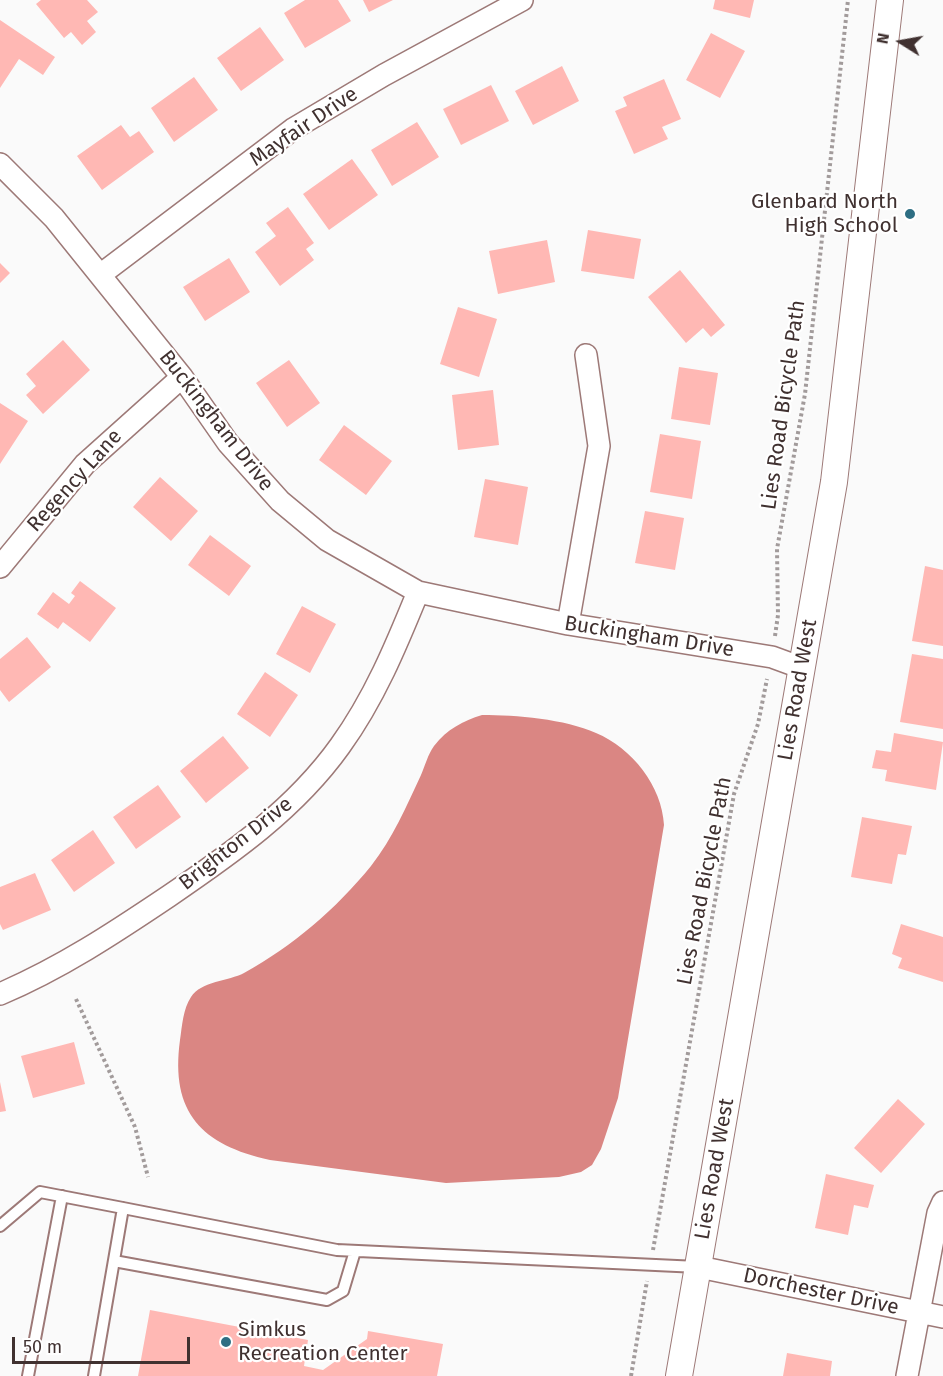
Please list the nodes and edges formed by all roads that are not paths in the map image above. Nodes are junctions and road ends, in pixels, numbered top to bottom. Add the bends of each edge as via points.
1 (522, 0) edge
2 (890, 0) edge
3 (0, 164) edge
4 (100, 276) junction
5 (586, 355) dead end
6 (182, 377) junction
7 (0, 567) edge
8 (418, 592) junction
9 (568, 624) junction
10 (802, 668) junction
11 (0, 994) edge
12 (62, 1196) junction
13 (943, 1202) edge
14 (123, 1208) junction
15 (0, 1226) edge
16 (355, 1251) junction
17 (114, 1261) junction
18 (699, 1267) junction
19 (918, 1312) junction
20 (943, 1317) edge
21 (28, 1376) edge
22 (93, 1376) edge
23 (679, 1376) edge
24 (907, 1376) edge

1 - 4 street, Mayfair Drive via 293,129
2 - 10 street, Lies Road West via 834,482
3 - 4 street, Buckingham Drive via 36,198
4 - 6 street, Buckingham Drive
5 - 9 street via 599,446
6 - 7 street, Regency Lane via 85,464
6 - 8 street, Buckingham Drive via 228,443 280,501 327,540
8 - 9 street, Buckingham Drive
8 - 11 street, Brighton Drive via 364,710 339,748 304,789 214,865 89,950
9 - 10 street, Buckingham Drive via 772,657
10 - 18 street, Lies Road West
12 - 14 lane
12 - 15 lane via 40,1192
12 - 21 lane
13 - 19 street
14 - 16 lane
14 - 17 lane
16 - 17 lane via 343,1291 327,1300
16 - 18 lane
17 - 22 lane
18 - 19 street, Dorchester Drive
18 - 23 street, Lies Road West
19 - 20 street, Dorchester Drive
19 - 24 street

